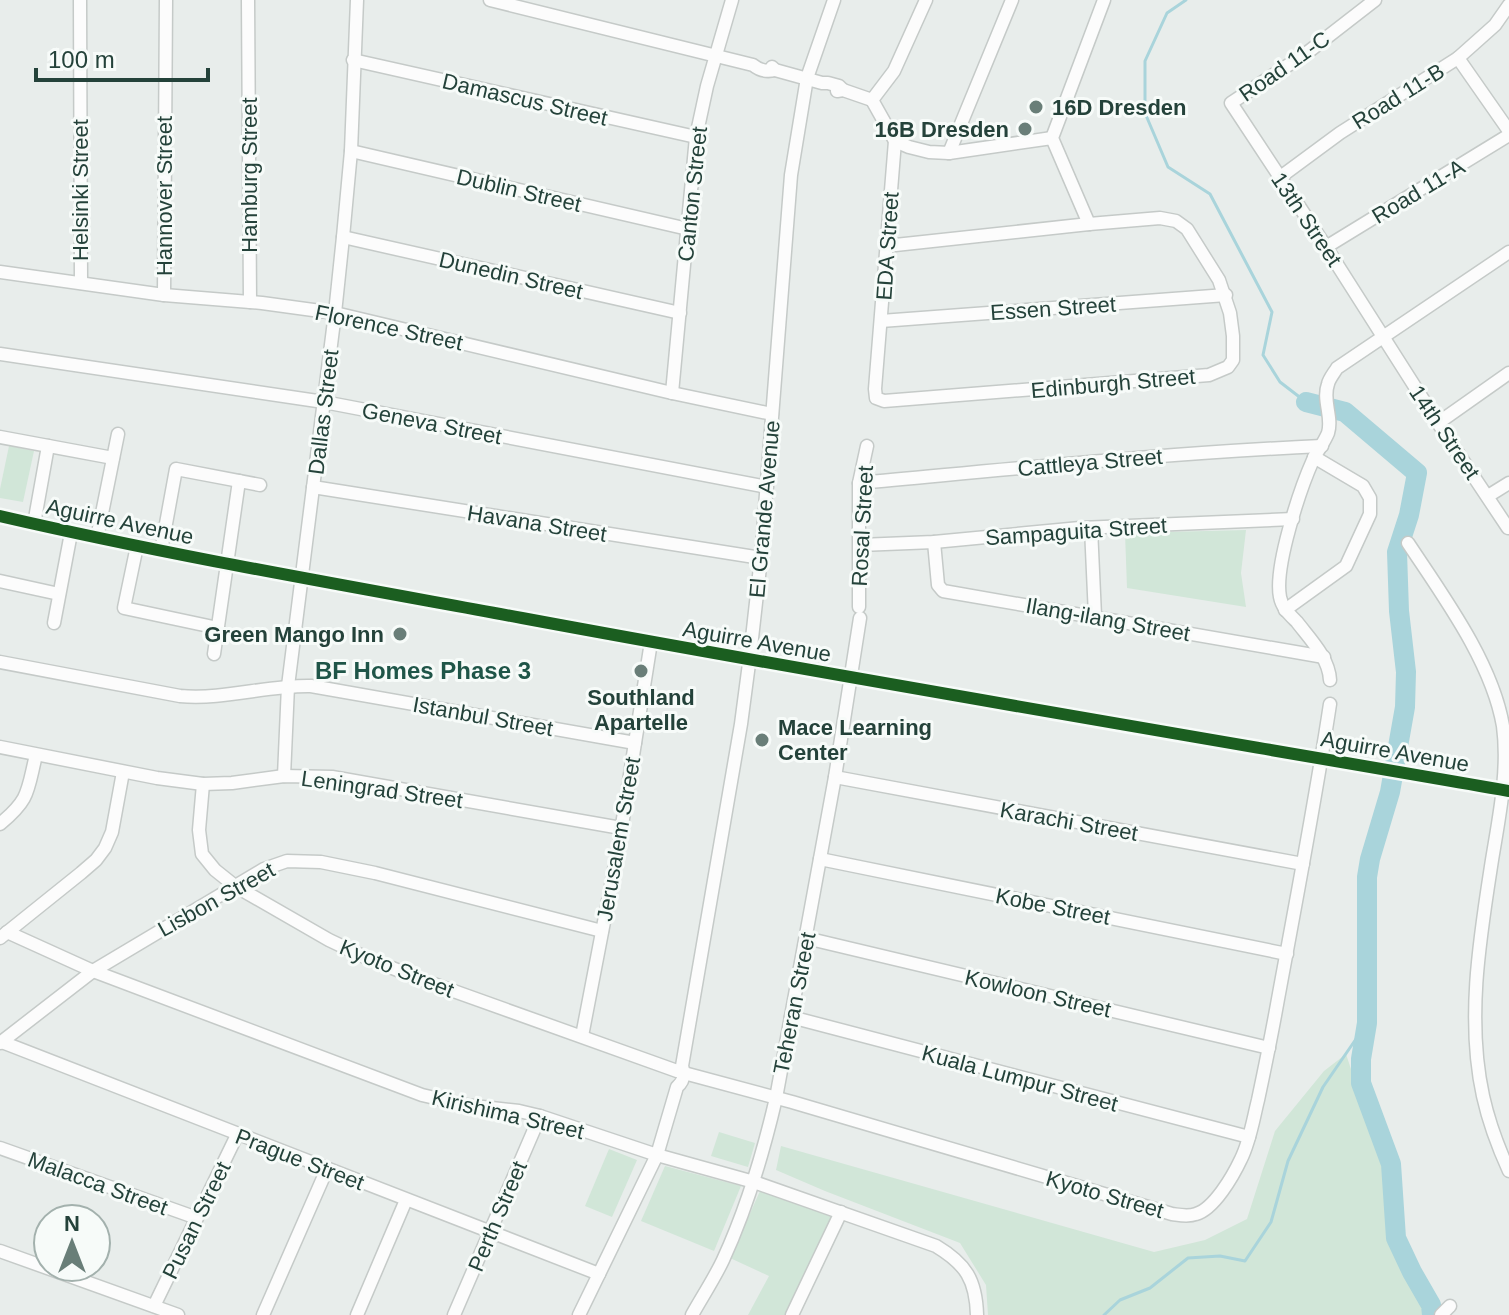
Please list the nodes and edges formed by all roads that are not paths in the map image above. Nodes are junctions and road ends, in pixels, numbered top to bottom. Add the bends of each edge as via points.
1 (80, 0) edge
2 (166, 0) edge
3 (248, 0) edge
4 (357, 0) edge
5 (490, 0) edge
6 (732, 0) edge
7 (834, 0) edge
8 (926, 0) edge
9 (1012, 0) edge
10 (1104, 0) edge
11 (1375, 0) edge
12 (1509, 5) edge
13 (716, 55) junction
14 (1458, 58) junction
15 (353, 60) junction
16 (807, 78) junction
17 (872, 100) junction
18 (1231, 103) joint
19 (1509, 133) edge
20 (696, 137) junction
21 (1052, 138) junction
22 (895, 141) junction
23 (351, 151) junction
24 (949, 153) junction
25 (1279, 178) junction
26 (1089, 224) junction
27 (688, 229) junction
28 (343, 237) junction
29 (886, 246) junction
30 (1326, 247) junction
31 (1509, 252) edge
32 (0, 272) edge
33 (81, 283) junction
34 (164, 295) junction
35 (1226, 295) junction
36 (250, 302) junction
37 (335, 313) junction
38 (680, 313) junction
39 (881, 321) junction
40 (1382, 336) junction
41 (0, 354) edge
42 (1509, 373) edge
43 (672, 393) junction
44 (876, 398) joint
45 (324, 402) junction
46 (772, 414) junction
47 (1438, 423) junction
48 (118, 434) dead end
49 (0, 437) edge
50 (48, 446) junction
51 (867, 446) dead end
52 (1318, 452) junction
53 (113, 458) junction
54 (239, 481) junction
55 (859, 483) junction
56 (1509, 483) edge
57 (260, 485) dead end
58 (313, 487) junction
59 (767, 487) junction
60 (1488, 496) junction
61 (0, 516) edge
62 (1293, 519) junction
63 (34, 524) junction
64 (1091, 528) junction
65 (1508, 528) edge
66 (71, 533) junction
67 (97, 538) junction
68 (934, 542) junction
69 (1408, 543) dead end
70 (860, 545) junction
71 (137, 546) junction
72 (161, 551) junction
73 (761, 558) junction
74 (227, 564) junction
75 (301, 577) junction
76 (0, 581) edge
77 (59, 594) junction
78 (1285, 610) junction
79 (1095, 616) junction
80 (54, 623) dead end
81 (218, 628) junction
82 (651, 642) junction
83 (214, 654) dead end
84 (1324, 657) junction
85 (750, 660) junction
86 (0, 662) edge
87 (850, 678) junction
88 (1330, 680) dead end
89 (288, 686) junction
90 (1330, 704) dead end
91 (635, 743) junction
92 (0, 747) edge
93 (36, 755) junction
94 (1322, 758) junction
95 (123, 772) junction
96 (284, 776) junction
97 (835, 777) junction
98 (203, 784) junction
99 (1506, 790) edge
100 (0, 824) edge
101 (621, 828) junction
102 (820, 859) junction
103 (1303, 864) junction
104 (235, 886) junction
105 (602, 931) junction
106 (3, 935) edge
107 (806, 938) junction
108 (1287, 954) junction
109 (93, 971) junction
110 (791, 1017) junction
111 (582, 1036) junction
112 (1, 1042) edge
113 (1269, 1048) junction
114 (681, 1070) junction
115 (776, 1098) junction
116 (540, 1116) junction
117 (237, 1135) junction
118 (1249, 1137) junction
119 (0, 1148) edge
120 (657, 1155) junction
121 (327, 1169) junction
122 (1509, 1171) edge
123 (754, 1182) junction
124 (406, 1200) junction
125 (841, 1212) junction
126 (197, 1218) junction
127 (490, 1232) junction
128 (0, 1251) edge
129 (599, 1274) junction
130 (154, 1306) junction
131 (178, 1315) edge
132 (263, 1315) edge
133 (357, 1315) edge
134 (454, 1315) edge
135 (579, 1315) edge
136 (692, 1315) edge
137 (792, 1315) edge
138 (977, 1315) edge

1 - 33 street, Helsinki Street
2 - 34 street, Hannover Street
3 - 36 street, Hamburg Street
4 - 15 street, Dallas Street
5 - 13 street
6 - 13 street, Canton Street
7 - 16 street, El Grande Avenue
8 - 17 street via 894,71
9 - 24 street
10 - 21 street
11 - 18 street, Road 11-C
12 - 14 street, Road 11-B
13 - 16 street
13 - 20 street, Canton Street
14 - 19 street
14 - 25 street, Road 11-B
15 - 20 street, Damascus Street
15 - 23 street, Dallas Street
16 - 17 street
16 - 46 street, El Grande Avenue via 791,175
17 - 22 street
18 - 25 street, 13th Street
19 - 30 street, Road 11-A
20 - 27 street, Canton Street
21 - 24 street
21 - 26 street
22 - 24 street
22 - 29 street, EDA Street
23 - 27 street, Dublin Street
23 - 28 street, Dallas Street
25 - 30 street, 13th Street
26 - 29 street, Edinburgh Street
26 - 35 street, Edinburgh Street via 1176,221 1187,229
27 - 38 street, Canton Street
28 - 37 street, Dallas Street
28 - 38 street, Dunedin Street
29 - 39 street, EDA Street
30 - 40 street, 13th Street
31 - 40 street
32 - 33 street, Florence Street
33 - 34 street, Florence Street
34 - 36 street, Florence Street
35 - 39 street, Essen Street
35 - 44 street, Edinburgh Street via 1233,360 1209,375
36 - 37 street, Florence Street
37 - 43 street, Florence Street
37 - 45 street, Dallas Street
38 - 43 street, Canton Street
39 - 44 street, EDA Street
40 - 47 street, 14th Street
40 - 52 street via 1337,368 1328,384 1330,426
41 - 45 street, Geneva Street
42 - 47 street
43 - 46 street, Florence Street
45 - 58 street, Dallas Street
45 - 59 street, Geneva Street
46 - 59 street, El Grande Avenue
47 - 60 street, 14th Street
48 - 53 street
49 - 50 street
50 - 53 street
50 - 63 street
51 - 55 street, Rosal Street
52 - 55 street, Cattleya Street via 1246,450
52 - 62 street
52 - 78 street via 1363,486 1370,514 1346,566
53 - 67 street
54 - 57 street
54 - 72 street via 176,469
54 - 74 street
55 - 70 street, Rosal Street
56 - 60 street
58 - 73 street, Havana Street
58 - 75 street, Dallas Street
59 - 73 street, El Grande Avenue
60 - 65 street, 14th Street
61 - 63 street, Aguirre Avenue
62 - 64 street, Sampaguita Street
62 - 78 street via 1279,579
63 - 66 street, Aguirre Avenue
64 - 68 street, Sampaguita Street
64 - 79 street
66 - 67 street, Aguirre Avenue
66 - 77 street
67 - 71 street, Aguirre Avenue
68 - 70 street, Sampaguita Street
68 - 79 street, Ilang-ilang Street via 943,591
69 - 99 street via 1483,668 1503,725
70 - 87 street, Rosal Street via 859,612
71 - 72 street, Aguirre Avenue
71 - 81 street via 124,608
72 - 74 street, Aguirre Avenue
73 - 85 street, El Grande Avenue
74 - 75 street, Aguirre Avenue
74 - 81 street
75 - 82 street, Aguirre Avenue
75 - 89 street, Dallas Street
76 - 77 street
77 - 80 street
78 - 84 street
79 - 84 street, Ilang-ilang Street
81 - 83 street
82 - 85 street, Aguirre Avenue
82 - 91 street, Jerusalem Street
84 - 88 street
85 - 87 street, Aguirre Avenue
85 - 114 street, El Grande Avenue
86 - 89 street, Istanbul Street via 202,698
87 - 94 street, Aguirre Avenue
87 - 97 street, Teheran Street
89 - 91 street, Istanbul Street via 350,692
89 - 96 street, Dallas Street
90 - 94 street, Kyoto Street
91 - 101 street, Jerusalem Street
92 - 93 street, Leningrad Street
93 - 95 street, Leningrad Street
93 - 100 street via 26,797
94 - 99 street, Aguirre Avenue
94 - 103 street, Kyoto Street
95 - 98 street, Leningrad Street
95 - 106 street via 105,848
96 - 98 street, Leningrad Street
96 - 101 street, Leningrad Street via 359,781
97 - 102 street, Teheran Street
97 - 103 street, Karachi Street
98 - 104 street, Kyoto Street via 202,854
99 - 122 street via 1483,918 1476,1025 1482,1093
101 - 105 street, Jerusalem Street
102 - 107 street, Teheran Street
102 - 108 street, Kobe Street
103 - 108 street, Kyoto Street
104 - 105 street, Lisbon Street via 274,864 321,862
104 - 109 street, Lisbon Street
104 - 111 street, Kyoto Street via 367,958
105 - 111 street, Jerusalem Street
106 - 109 street, Kirishima Street
107 - 110 street, Teheran Street
107 - 113 street, Kowloon Street
108 - 113 street, Kyoto Street
109 - 112 street, Lisbon Street
109 - 116 street, Kirishima Street via 422,1095
110 - 115 street, Teheran Street
110 - 118 street, Kuala Lumpur Street
111 - 114 street, Kyoto Street
112 - 117 street, Prague Street
113 - 118 street, Kyoto Street
114 - 115 street, Kyoto Street
114 - 120 street, El Grande Avenue via 682,1083
115 - 118 street, Kyoto Street via 1184,1216 1196,1215 1217,1198
115 - 123 street, Teheran Street
116 - 120 street, Kirishima Street
116 - 127 street, Perth Street
117 - 121 street, Prague Street
117 - 126 street, Pusan Street
119 - 126 street, Malacca Street
120 - 123 street, Kirishima Street
120 - 129 street, El Grande Avenue
121 - 124 street, Prague Street
121 - 132 street
123 - 125 street, Kirishima Street
123 - 136 street, Teheran Street via 723,1261
124 - 127 street, Prague Street
124 - 133 street
125 - 137 street
125 - 138 street, Kirishima Street via 953,1256 975,1289
126 - 130 street, Pusan Street
127 - 129 street, Prague Street
127 - 134 street, Perth Street
128 - 130 street
129 - 135 street, El Grande Avenue
130 - 131 street

